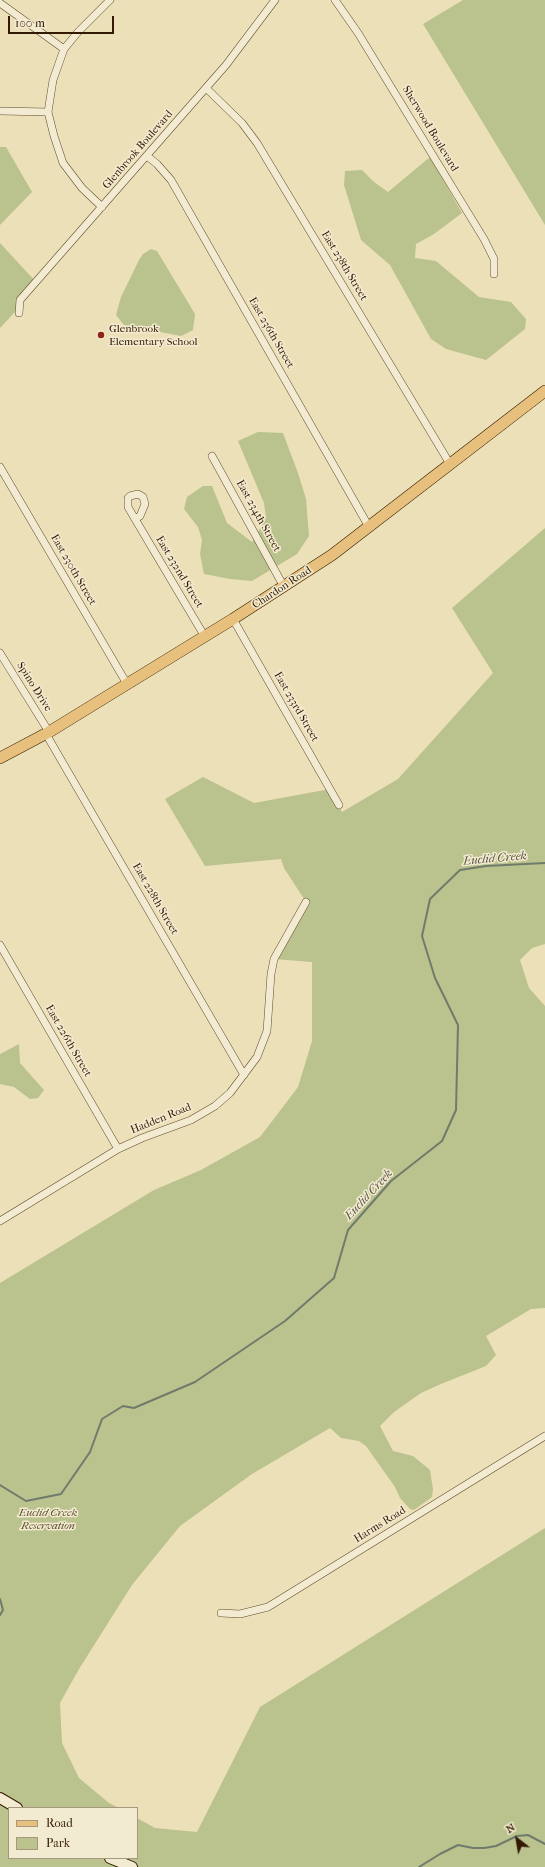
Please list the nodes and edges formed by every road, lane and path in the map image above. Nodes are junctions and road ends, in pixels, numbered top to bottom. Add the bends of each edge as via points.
1 (110, 0) edge
2 (275, 0) edge
3 (335, 0) edge
4 (0, 3) edge
5 (64, 50) junction
6 (206, 88) junction
7 (0, 111) edge
8 (48, 112) junction
9 (147, 156) junction
10 (102, 207) junction
11 (494, 274) dead end
12 (19, 313) dead end
13 (545, 391) edge
14 (212, 456) dead end
15 (450, 464) junction
16 (0, 467) edge
17 (135, 519) dead end
18 (369, 527) junction
19 (284, 587) junction
20 (233, 619) junction
21 (205, 637) junction
22 (0, 653) edge
23 (128, 684) junction
24 (48, 733) junction
25 (0, 758) edge
26 (339, 805) dead end
27 (306, 902) dead end
28 (0, 945) edge
29 (244, 1075) junction
30 (118, 1149) junction
31 (1, 1218) edge
32 (545, 1436) edge
33 (220, 1613) dead end
34 (0, 1798) edge
35 (15, 1807) edge
36 (112, 1859) edge
37 (132, 1867) edge

1 - 5 street
2 - 6 street, Glenbrook Boulevard via 256,28
3 - 11 street, Sherwood Boulevard via 484,239 494,259
4 - 5 street
5 - 8 street via 53,80
6 - 9 street, Glenbrook Boulevard
6 - 15 street, East 238th Street via 242,123 257,144
7 - 8 street
8 - 10 street via 63,163 82,188
9 - 10 street, Glenbrook Boulevard
9 - 18 street, East 236th Street via 171,180
10 - 12 street, Glenbrook Boulevard via 20,300
13 - 15 main road, Chardon Road
14 - 19 street, East 234th Street
15 - 18 main road, Chardon Road
16 - 23 street, East 230th Street
17 - 21 street, East 232nd Street
18 - 19 main road, Chardon Road
19 - 20 main road, Chardon Road
20 - 21 main road, Chardon Road
20 - 26 street, East 233rd Street
21 - 23 main road, Chardon Road
22 - 24 street, Spino Drive
23 - 24 main road, Chardon Road
24 - 25 main road, Chardon Road
24 - 29 street, East 228th Street
27 - 29 street, Hadden Road via 274,959 266,1031 257,1057
28 - 30 street, East 226th Street
29 - 30 street, Hadden Road via 230,1093 215,1106 191,1120
30 - 31 street, Hadden Road
32 - 33 street, Harms Road via 268,1607 240,1614
34 - 35 street
36 - 37 street

